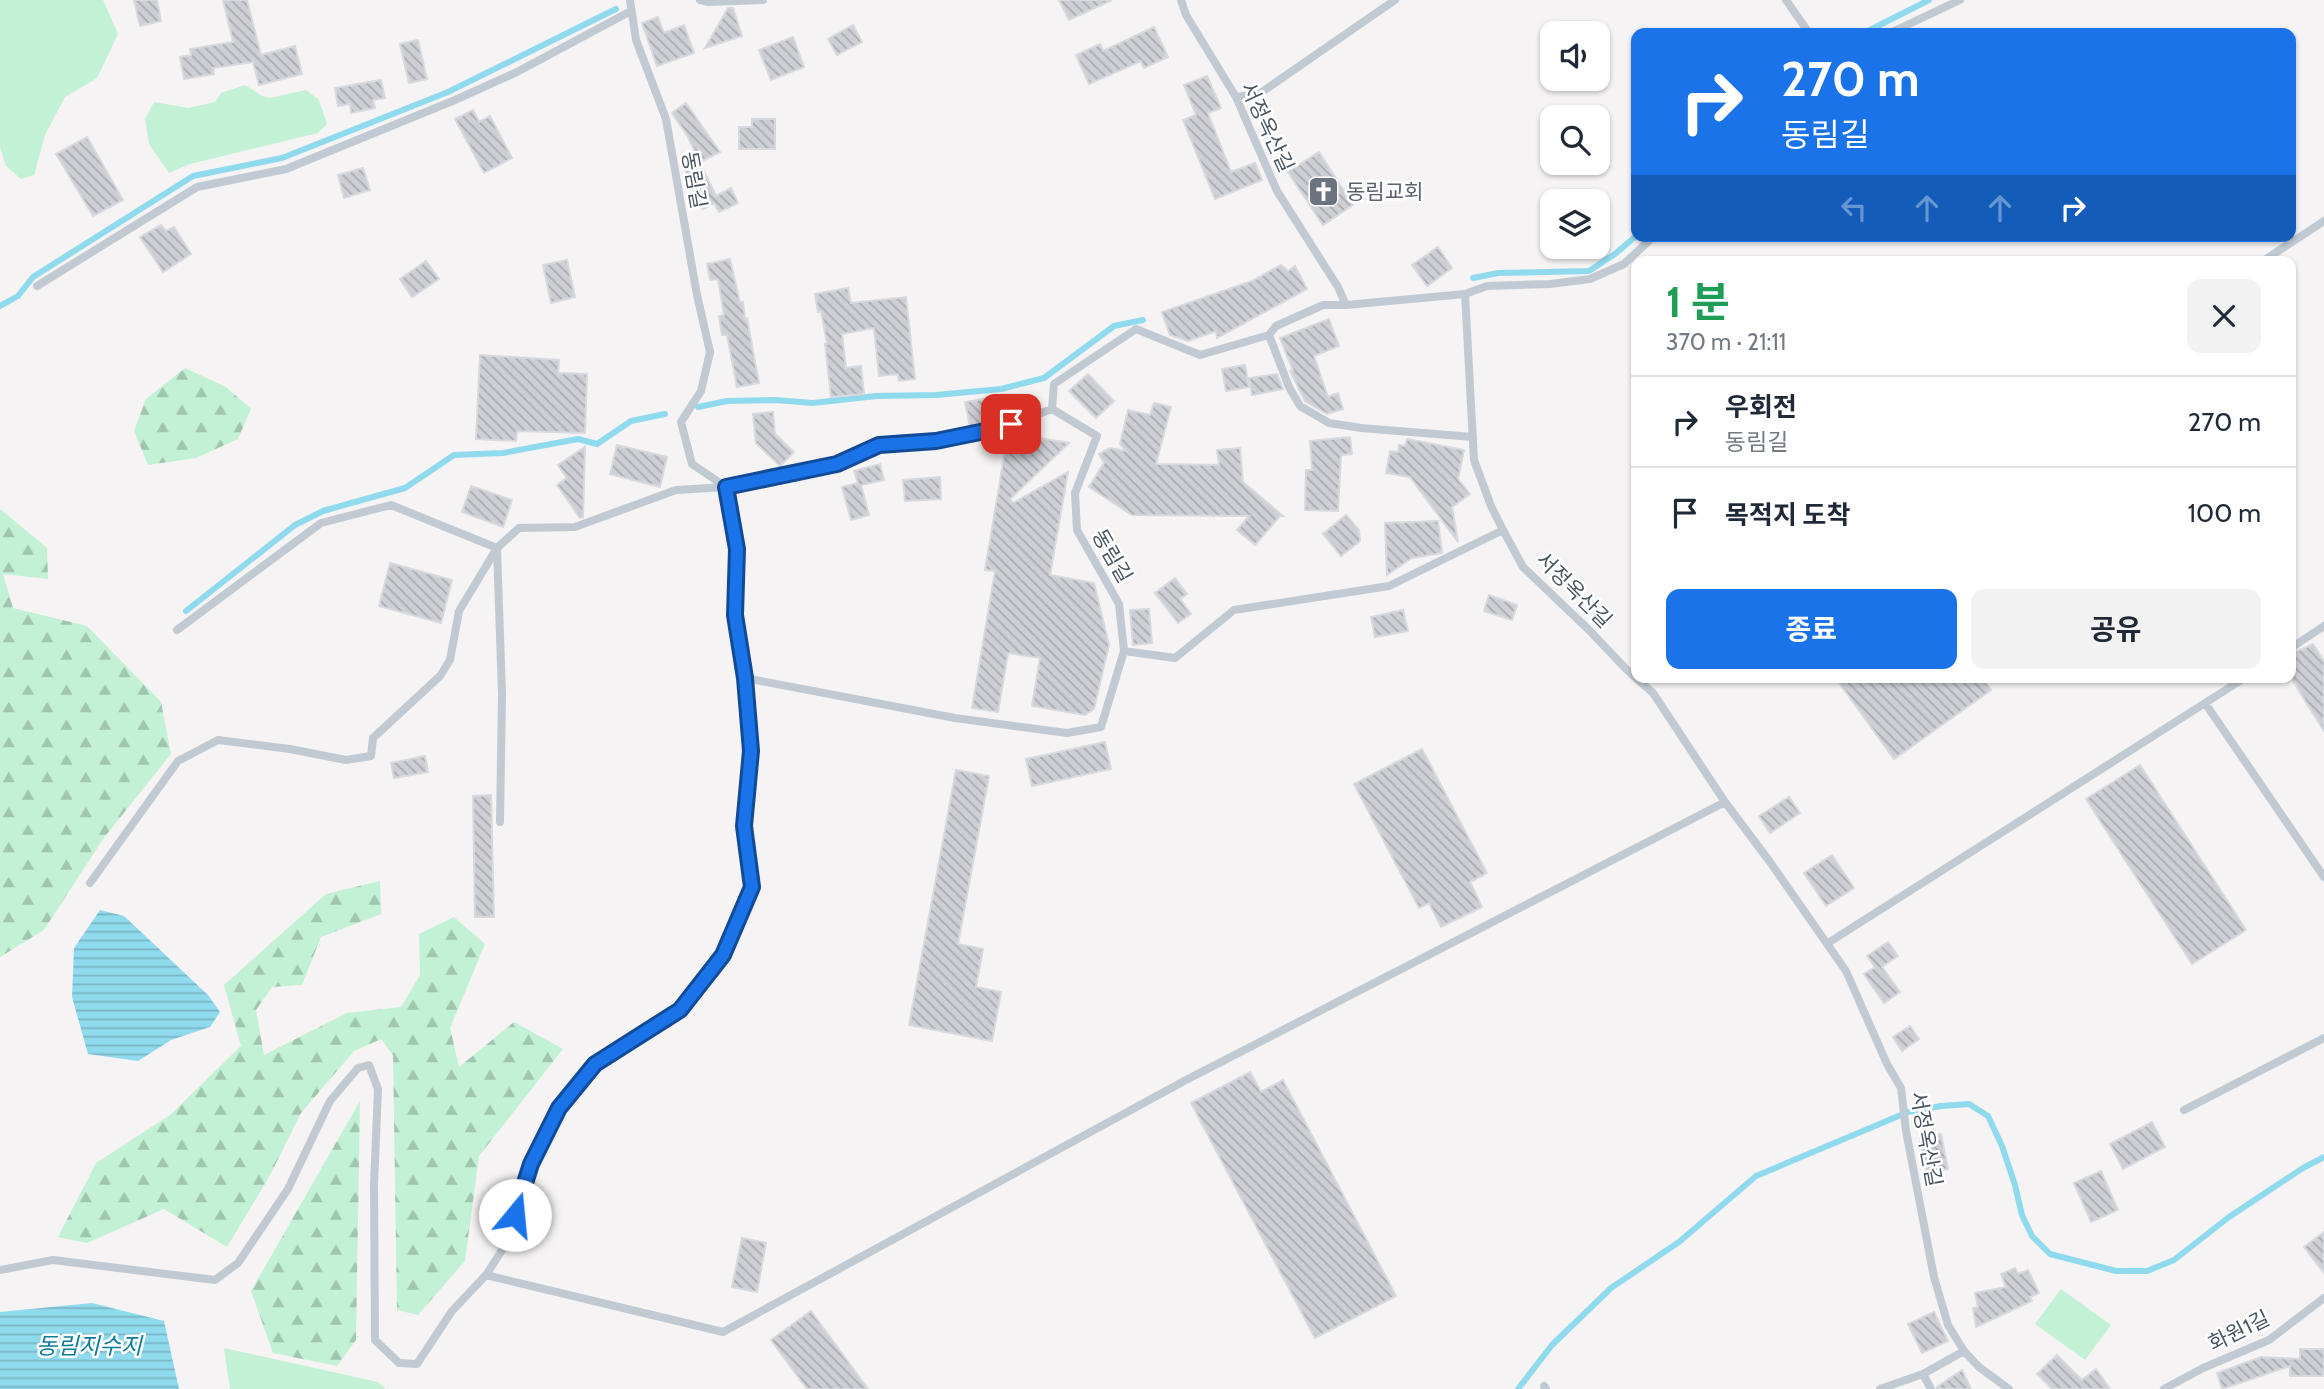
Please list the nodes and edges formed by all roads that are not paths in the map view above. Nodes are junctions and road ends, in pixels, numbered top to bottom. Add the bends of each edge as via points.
1 (629, 0) edge
2 (700, 0) edge
3 (763, 0) edge
4 (1181, 0) edge
5 (1395, 0) edge
6 (1786, 0) edge
7 (1960, 0) edge
8 (631, 11) junction
9 (1806, 28) edge
10 (1901, 28) edge
11 (1236, 97) junction
12 (2324, 221) edge
13 (2296, 239) edge
14 (1647, 242) edge
15 (2292, 242) edge
16 (1632, 256) edge
17 (2271, 256) edge
18 (1631, 257) edge
19 (37, 286) dead end
20 (1465, 294) junction
21 (1346, 305) junction
22 (1269, 335) junction
23 (1052, 409) junction
24 (1473, 437) junction
25 (726, 487) junction
26 (1503, 530) junction
27 (497, 548) junction
28 (2324, 626) edge
29 (177, 630) dead end
30 (2296, 645) edge
31 (1124, 651) junction
32 (1631, 668) edge
33 (1627, 670) junction
34 (1631, 673) edge
35 (745, 678) junction
36 (1642, 683) edge
37 (2237, 683) edge
38 (2205, 704) junction
39 (1725, 802) junction
40 (500, 822) dead end
41 (2324, 877) edge
42 (90, 883) dead end
43 (1828, 943) junction
44 (2324, 1038) edge
45 (2183, 1110) dead end
46 (0, 1270) edge
47 (486, 1275) junction
48 (2324, 1298) edge
49 (1964, 1352) junction
50 (1923, 1374) junction
51 (1881, 1389) edge
52 (1931, 1389) edge
53 (2009, 1389) edge
54 (2164, 1389) edge

1 - 8 lane, 동림길
2 - 3 lane
4 - 11 lane, 서정옥산길
5 - 11 lane via 1259,94
6 - 9 lane
7 - 10 lane
8 - 19 lane via 517,72 286,169 197,187
8 - 25 lane, 동림길 via 636,40 666,120 710,352 701,391 681,422 692,464
11 - 21 lane, 서정옥산길 via 1277,191
12 - 13 lane
14 - 16 lane
15 - 17 lane
18 - 20 lane via 1590,279 1487,286
20 - 21 lane
20 - 24 lane, 서정옥산길
21 - 22 lane via 1323,305 1276,326
22 - 23 lane via 1200,355 1136,329 1054,384
22 - 24 lane via 1300,406 1329,423
23 - 25 lane via 990,430 936,441 879,445 837,464
23 - 31 lane, 동림길 via 1097,436 1075,493 1077,530 1119,604
24 - 26 lane, 서정옥산길 via 1474,460
25 - 27 lane via 676,490 576,527 519,528
25 - 35 lane via 737,549 735,615
26 - 31 lane via 1389,586 1234,610 1175,658
26 - 33 lane, 서정옥산길 via 1523,566
27 - 29 lane via 391,505 321,523
27 - 40 lane
27 - 42 lane via 459,611 450,660 440,676 373,738 371,755 346,760 218,740 178,761
28 - 30 lane
31 - 35 lane via 1101,727 1067,733 955,718
32 - 33 lane
33 - 34 lane, 서정옥산길
35 - 47 lane via 751,751 744,826 752,887 723,955 680,1010 595,1064 559,1108 531,1164 508,1241
36 - 39 lane, 서정옥산길 via 1654,693
37 - 38 lane
38 - 41 lane
38 - 43 lane
39 - 43 lane, 서정옥산길
39 - 47 lane via 1186,1080 723,1332
43 - 49 lane, 서정옥산길 via 1901,1088 1934,1277 1948,1325
44 - 45 lane
46 - 47 lane via 53,1260 215,1280 238,1264 288,1189 330,1101 358,1068 369,1065 378,1088 376,1340 399,1363 417,1364 452,1311
48 - 54 lane, 화원1길 via 2269,1340
49 - 50 lane
49 - 53 lane, 서정옥산길
50 - 51 lane
50 - 52 lane

